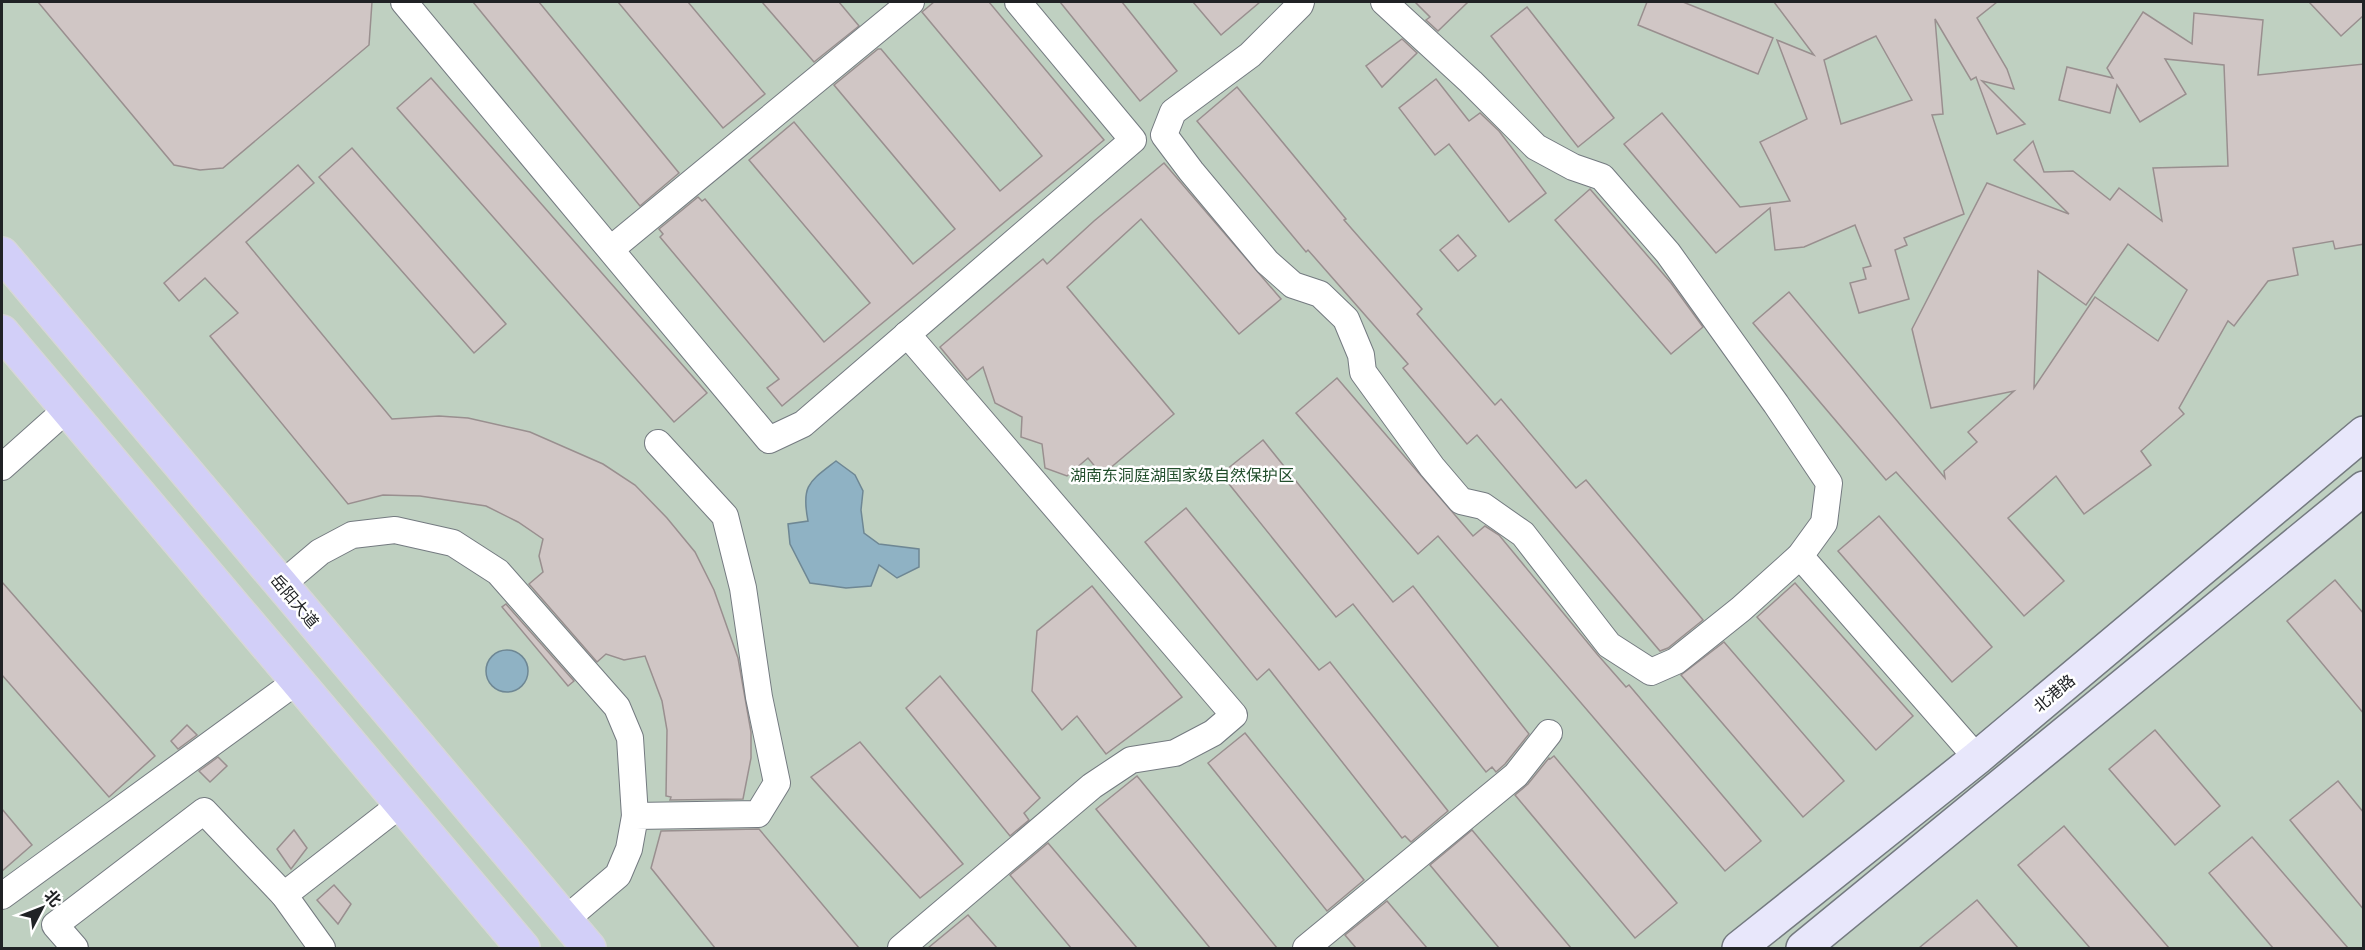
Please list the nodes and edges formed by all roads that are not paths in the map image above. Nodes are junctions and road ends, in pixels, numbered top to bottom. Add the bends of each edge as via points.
1 (404, 2) edge
2 (911, 2) edge
3 (1018, 2) edge
4 (1301, 2) edge
5 (1384, 2) edge
6 (1164, 135) junction
7 (1133, 140) junction
8 (611, 249) junction
9 (2, 254) edge
10 (2, 332) edge
11 (908, 334) junction
12 (67, 409) junction
13 (2364, 433) edge
14 (658, 443) dead end
15 (2, 467) edge
16 (2364, 488) edge
17 (1800, 556) junction
18 (281, 585) junction
19 (297, 681) junction
20 (1549, 733) dead end
21 (1977, 758) junction
22 (401, 804) junction
23 (635, 816) junction
24 (284, 894) junction
25 (2, 896) edge
26 (565, 920) junction
27 (75, 948) edge
28 (322, 948) edge
29 (524, 948) edge
30 (589, 948) edge
31 (901, 948) edge
32 (1306, 948) edge
33 (1739, 948) edge
34 (1803, 948) edge

1 - 8 street
2 - 8 street
3 - 7 street
4 - 6 street via 1250,55 1173,112
5 - 17 street via 1536,147 1602,177 1668,253 1828,483 1824,523
6 - 7 street
6 - 17 street via 1267,262 1293,285 1320,294 1346,319 1361,355 1363,372 1461,501 1483,506 1523,534 1609,645 1651,672 1676,661
7 - 11 street
8 - 11 street via 769,440 803,424
9 - 18 main road, 岳阳大道
10 - 12 main road
11 - 31 street via 1234,715 1213,733 1175,753 1131,760 1092,786
12 - 15 street
12 - 19 main road
13 - 21 main road, 北港路
14 - 23 street via 725,516 743,588 777,783 758,813
16 - 34 main road
17 - 21 street
18 - 23 street via 320,552 352,535 395,530 453,543 498,572 617,707 630,738
18 - 26 main road, 岳阳大道
19 - 22 main road
19 - 25 street
20 - 32 street via 1516,775
21 - 33 main road, 北港路
22 - 24 street
22 - 29 main road
23 - 26 street via 629,849 618,875
24 - 27 street via 204,811 55,925
24 - 28 street
26 - 30 main road, 岳阳大道

